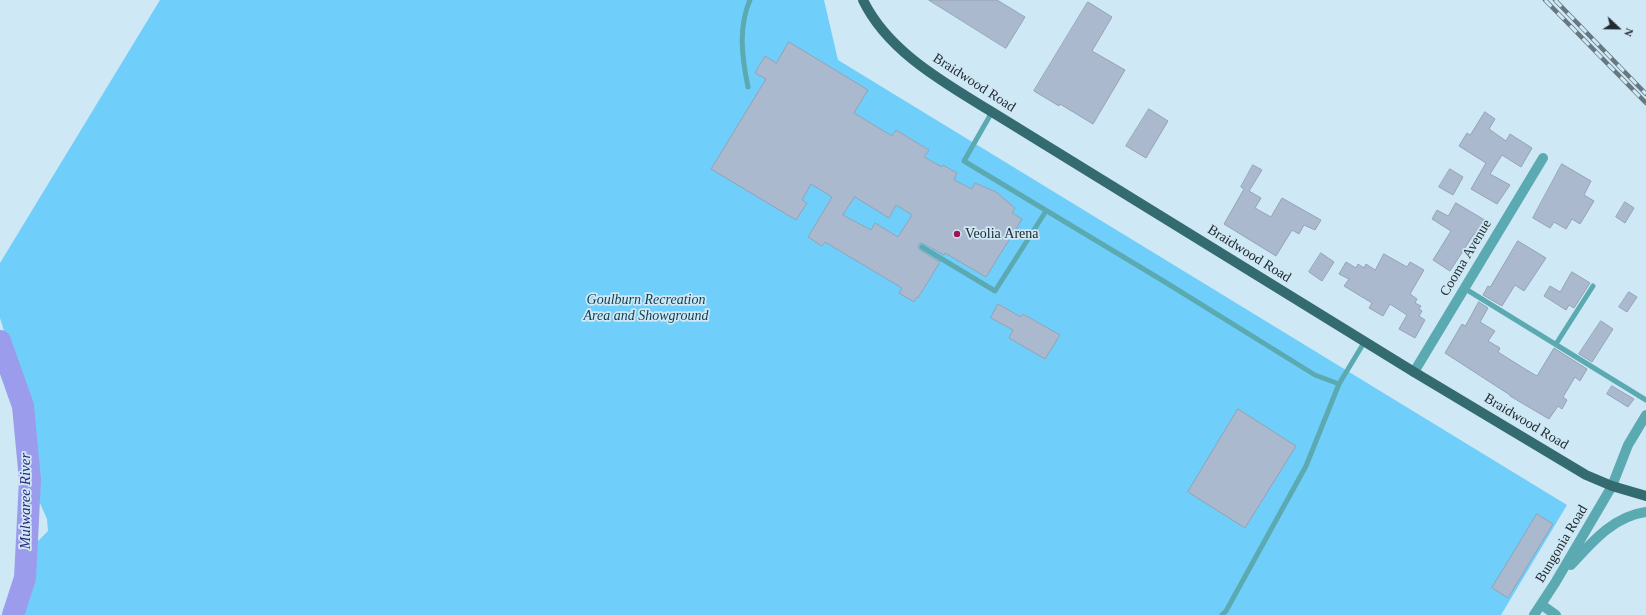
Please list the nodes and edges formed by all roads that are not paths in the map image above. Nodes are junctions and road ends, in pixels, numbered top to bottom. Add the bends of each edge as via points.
1 (750, 0) edge
2 (863, 0) edge
3 (748, 87) dead end
4 (992, 112) junction
5 (1543, 158) dead end
6 (1046, 211) junction
7 (922, 247) dead end
8 (1593, 286) dead end
9 (1464, 288) junction
10 (1365, 341) junction
11 (1556, 344) junction
12 (1414, 372) junction
13 (1339, 384) junction
14 (1646, 400) edge
15 (1646, 415) edge
16 (1612, 486) junction
17 (1646, 496) edge
18 (1646, 512) edge
19 (1556, 583) junction
20 (1542, 605) junction
21 (1222, 615) edge
22 (1534, 615) edge
23 (1556, 615) edge

1 - 3 lane via 743,23 742,45
2 - 4 main road, Braidwood Road via 881,27 902,50 933,75
4 - 6 lane via 964,161
4 - 10 main road, Braidwood Road
5 - 9 street, Cooma Avenue
6 - 7 lane via 996,291
6 - 13 lane via 1315,375
8 - 11 lane
9 - 11 lane
9 - 12 street, Cooma Avenue
10 - 12 main road, Braidwood Road
10 - 13 lane
11 - 14 lane
12 - 16 main road, Braidwood Road via 1586,475
13 - 21 lane via 1306,466
15 - 16 street, Bungonia Road via 1628,445
16 - 17 main road, Braidwood Road
16 - 19 street, Bungonia Road
18 - 19 street via 1631,516 1606,529
19 - 20 street, Bungonia Road
20 - 22 street, Bungonia Road
20 - 23 street

